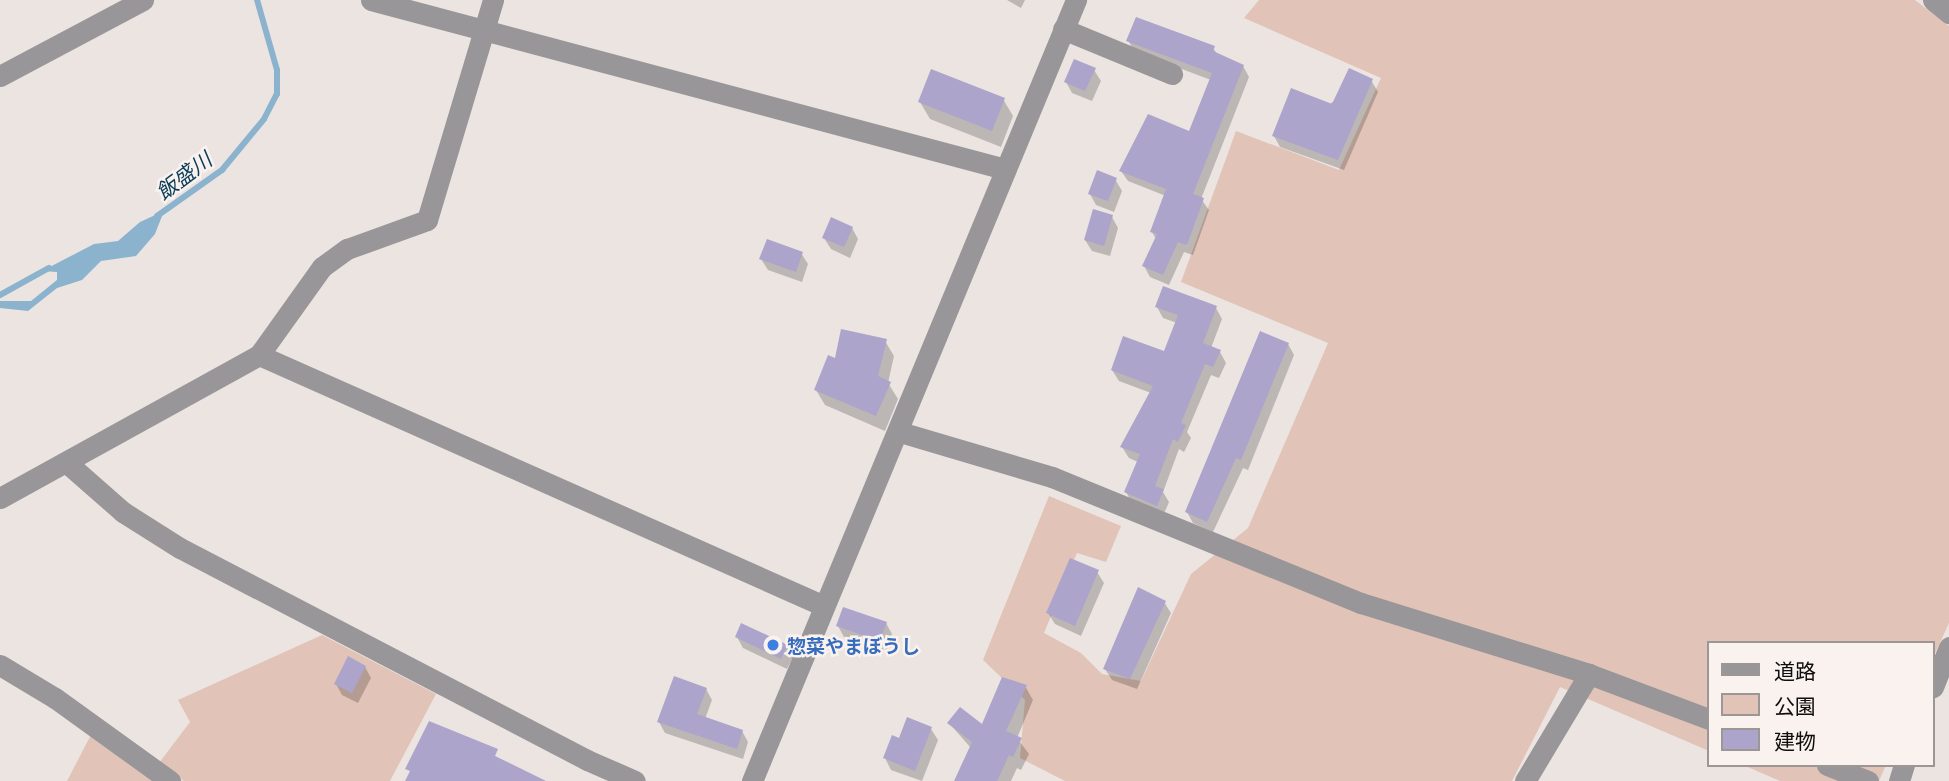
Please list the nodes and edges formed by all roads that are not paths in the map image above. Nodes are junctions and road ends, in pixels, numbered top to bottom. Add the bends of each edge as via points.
1 (143, 0) edge
2 (371, 0) edge
3 (493, 0) edge
4 (1076, 0) edge
5 (1933, 0) edge
6 (1949, 13) edge
7 (485, 29) junction
8 (1063, 29) junction
9 (1172, 74) dead end
10 (0, 76) edge
11 (1004, 169) junction
12 (260, 355) junction
13 (900, 432) junction
14 (66, 462) junction
15 (0, 498) edge
16 (824, 606) junction
17 (1949, 647) edge
18 (0, 665) edge
19 (1589, 674) junction
20 (1935, 682) edge
21 (1708, 719) edge
22 (1832, 767) edge
23 (170, 781) edge
24 (635, 781) edge
25 (752, 781) edge
26 (1525, 781) edge
27 (1868, 781) edge

1 - 10 street
2 - 7 street
3 - 7 street
4 - 8 street
5 - 6 street
7 - 11 street
7 - 12 street via 427,220 347,249 322,267
8 - 9 street
8 - 11 street
11 - 13 street
12 - 14 street
12 - 16 street
13 - 16 street
13 - 19 street via 1052,477 1361,603
14 - 15 street
14 - 24 street via 123,512 180,548
16 - 25 street
17 - 20 street
18 - 23 street via 55,698
19 - 21 street
19 - 26 street
22 - 27 street

